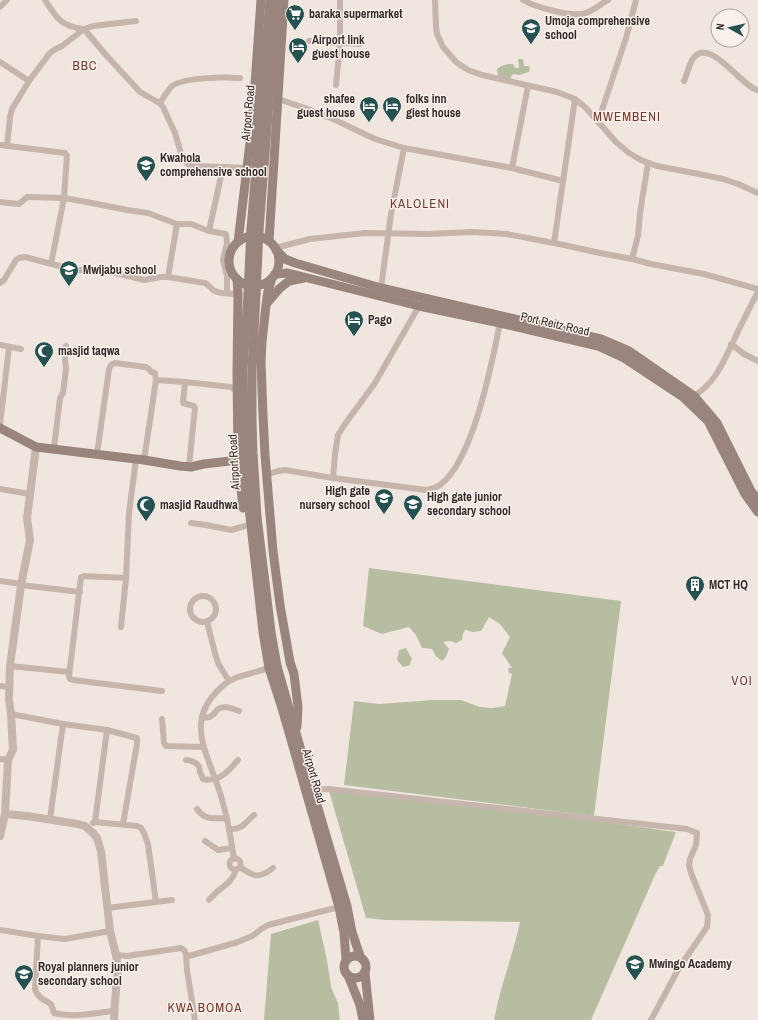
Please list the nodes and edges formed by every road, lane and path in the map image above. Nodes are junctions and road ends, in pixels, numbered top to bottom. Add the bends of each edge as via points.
1 (7, 0) edge
2 (45, 0) edge
3 (261, 0) edge
4 (270, 0) edge
5 (277, 0) edge
6 (284, 0) edge
7 (340, 0) edge
8 (435, 0) edge
9 (523, 0) edge
10 (608, 0) edge
11 (636, 0) edge
12 (0, 7) edge
13 (272, 17) junction
14 (136, 21) dead end
15 (84, 29) junction
16 (309, 41) dead end
17 (340, 43) junction
18 (360, 44) dead end
19 (0, 62) edge
20 (240, 78) dead end
21 (29, 81) junction
22 (684, 81) dead end
23 (336, 85) dead end
24 (528, 86) junction
25 (758, 90) edge
26 (278, 99) junction
27 (575, 99) junction
28 (160, 103) junction
29 (598, 122) junction
30 (0, 145) edge
31 (7, 146) junction
32 (404, 148) junction
33 (648, 163) junction
34 (223, 167) junction
35 (247, 168) junction
36 (512, 168) junction
37 (563, 182) junction
38 (758, 193) edge
39 (64, 198) junction
40 (0, 202) edge
41 (177, 224) junction
42 (209, 231) junction
43 (389, 233) junction
44 (238, 242) junction
45 (554, 243) junction
46 (273, 246) junction
47 (632, 259) junction
48 (51, 264) junction
49 (273, 276) junction
50 (168, 277) junction
51 (306, 278) junction
52 (237, 279) junction
53 (0, 283) edge
54 (382, 288) junction
55 (758, 292) edge
56 (227, 293) junction
57 (238, 294) junction
58 (266, 305) junction
59 (419, 306) junction
60 (500, 323) junction
61 (732, 344) junction
62 (0, 345) edge
63 (66, 346) dead end
64 (8, 347) junction
65 (21, 349) dead end
66 (758, 361) edge
67 (156, 380) junction
68 (185, 382) junction
69 (237, 391) junction
70 (694, 396) junction
71 (0, 427) edge
72 (36, 447) junction
73 (54, 448) junction
74 (249, 453) junction
75 (97, 454) junction
76 (140, 460) junction
77 (238, 460) junction
78 (189, 466) junction
79 (266, 475) junction
80 (333, 478) junction
81 (0, 489) edge
82 (30, 494) junction
83 (758, 500) edge
84 (758, 512) edge
85 (191, 523) dead end
86 (245, 526) junction
87 (254, 548) junction
88 (126, 578) junction
89 (0, 581) edge
90 (22, 585) junction
91 (80, 592) junction
92 (207, 622) junction
93 (121, 627) dead end
94 (10, 666) junction
95 (269, 668) junction
96 (69, 672) junction
97 (229, 681) junction
98 (0, 686) edge
99 (9, 687) junction
100 (162, 691) dead end
101 (239, 711) dead end
102 (11, 714) junction
103 (162, 718) dead end
104 (202, 718) junction
105 (63, 724) junction
106 (107, 730) junction
107 (297, 738) junction
108 (204, 747) junction
109 (4, 759) edge
110 (186, 760) dead end
111 (238, 760) dead end
112 (216, 779) junction
113 (312, 790) junction
114 (198, 809) dead end
115 (5, 814) junction
116 (254, 815) dead end
117 (226, 818) junction
118 (50, 819) junction
119 (95, 822) junction
120 (123, 824) junction
121 (89, 829) junction
122 (229, 829) junction
123 (0, 836) edge
124 (205, 841) dead end
125 (232, 848) junction
126 (238, 868) junction
127 (273, 868) dead end
128 (172, 900) dead end
129 (209, 900) dead end
130 (156, 902) junction
131 (339, 907) junction
132 (108, 908) junction
133 (0, 930) edge
134 (110, 931) junction
135 (38, 936) junction
136 (186, 954) junction
137 (116, 955) junction
138 (360, 956) junction
139 (346, 960) junction
140 (365, 973) junction
141 (348, 975) junction
142 (114, 1011) junction
143 (114, 1020) edge
144 (195, 1020) edge
145 (363, 1020) edge
146 (370, 1020) edge
147 (651, 1020) edge

1 - 12 street
2 - 15 street via 62,22 71,27
3 - 35 main road
4 - 13 main road, Airport Road
5 - 13 main road, Airport Road
6 - 26 main road
7 - 17 street
8 - 24 street via 437,34 443,47 456,62 468,70
9 - 10 street via 573,14 586,13
11 - 29 street
13 - 74 main road, Airport Road, bridge via 251,229 244,349 244,421
14 - 15 street
15 - 21 street via 49,54
15 - 28 street via 140,92
16 - 17 street
17 - 18 street
17 - 23 street
19 - 21 street
20 - 28 street via 221,77 177,83
21 - 31 street via 12,109
22 - 25 street via 692,60 697,55 706,53 725,63 746,84
24 - 27 street
24 - 36 street
26 - 32 street via 333,119 375,140
26 - 46 main road
27 - 29 street
27 - 37 street
28 - 34 street via 175,133 183,160 192,166
29 - 33 street via 629,153
30 - 31 street
31 - 39 street via 66,154
32 - 36 street
32 - 43 street
33 - 38 street via 723,179
33 - 47 street via 638,236
34 - 35 street
34 - 42 street
35 - 44 main road
36 - 37 street
37 - 45 street
39 - 40 street via 27,197 19,204
39 - 41 street via 148,213
39 - 48 street
41 - 42 street via 191,224
41 - 50 street
42 - 56 street via 226,234 227,243 223,260 227,276
43 - 45 street via 491,233
43 - 46 street via 310,239
43 - 54 street
44 - 46 main road via 253,236 262,237
44 - 52 main road via 231,250 229,259 230,268
45 - 47 street
46 - 49 main road via 279,260
46 - 54 main road via 285,259 295,263
47 - 55 street via 704,274
48 - 50 street via 71,269 116,273 144,280
48 - 53 street via 25,257 19,258
49 - 51 main road, Port Reitz Road via 288,273
49 - 52 main road via 257,286 244,284
49 - 58 main road
50 - 56 street via 205,283 219,292
51 - 58 main road via 289,281
51 - 59 main road, Port Reitz Road
52 - 57 main road
54 - 70 main road via 601,339 629,351
55 - 61 street
56 - 57 street
57 - 69 main road
58 - 79 main road via 261,362
59 - 60 main road, Port Reitz Road
59 - 80 street via 375,383 338,435
60 - 80 street via 493,358 466,449 451,474 440,485 426,490
60 - 84 main road, Port Reitz Road via 598,346 624,358 683,397 708,421 745,494
61 - 66 street
61 - 70 street via 719,371
62 - 64 street
63 - 73 street via 66,369
64 - 65 street
64 - 71 street
67 - 68 street
67 - 75 street via 155,373 146,367 115,363 111,365
67 - 76 street
68 - 69 street via 231,387
68 - 78 street via 183,403 195,408
69 - 77 main road
70 - 83 main road via 717,423
71 - 72 main road
72 - 73 main road
72 - 82 street
73 - 75 main road
74 - 87 main road, Airport Road via 249,506
74 - 107 main road, Airport Road via 271,632 277,666
75 - 76 main road
76 - 78 main road
76 - 88 street via 129,513
77 - 78 main road
77 - 86 main road
79 - 80 street via 285,470
79 - 107 main road via 280,605 298,707
81 - 82 street
82 - 90 street via 27,518 30,540
85 - 86 street via 231,530
86 - 87 main road
87 - 95 main road, Airport Road
88 - 91 street via 82,576
88 - 93 street
89 - 90 street
90 - 91 street
90 - 94 street
91 - 96 street
92 - 92 street via 194,619 190,612 191,603 196,597 208,597 216,606 213,618
92 - 97 street via 218,661
94 - 96 street
94 - 99 street
95 - 97 street
95 - 131 main road, Airport Road
96 - 100 street via 70,679 73,680
97 - 104 street via 211,697
98 - 99 street
99 - 102 street
101 - 104 street via 221,707 210,718
102 - 105 street
102 - 109 street via 13,750
103 - 108 street via 166,746
104 - 108 street via 200,733
105 - 106 street
105 - 118 street
106 - 119 street
106 - 120 street via 138,740
107 - 113 main road, Airport Road
108 - 112 street
109 - 115 street
110 - 112 street via 200,766 203,779
111 - 112 street
112 - 117 street
113 - 138 main road, Airport Road
113 - 147 street via 329,789 663,826 697,833 689,865 708,914 707,927 679,968
114 - 117 street via 205,817
115 - 118 street
115 - 123 street
116 - 122 street via 242,827
117 - 122 street
118 - 121 street via 78,824
119 - 120 street
119 - 121 street
120 - 130 street via 140,827 144,833 148,844
121 - 132 street via 97,838 101,851
122 - 125 street
124 - 125 street via 218,850
125 - 126 street via 234,859 230,865 232,869
126 - 127 street via 259,876
126 - 129 street via 230,881
128 - 130 street
130 - 132 street
131 - 136 street via 268,925 252,936 231,945 189,956
131 - 139 main road, Airport Road
132 - 134 street
133 - 135 street
134 - 135 street via 65,939
134 - 137 street
135 - 142 street via 35,989 39,997 51,1004 54,1013 80,1015
136 - 137 street via 180,948 127,956
136 - 144 street
137 - 142 street
138 - 139 main road via 354,955
138 - 140 main road via 367,967
139 - 141 main road via 344,970
140 - 141 main road via 357,978
140 - 146 main road
141 - 145 main road
142 - 143 street

